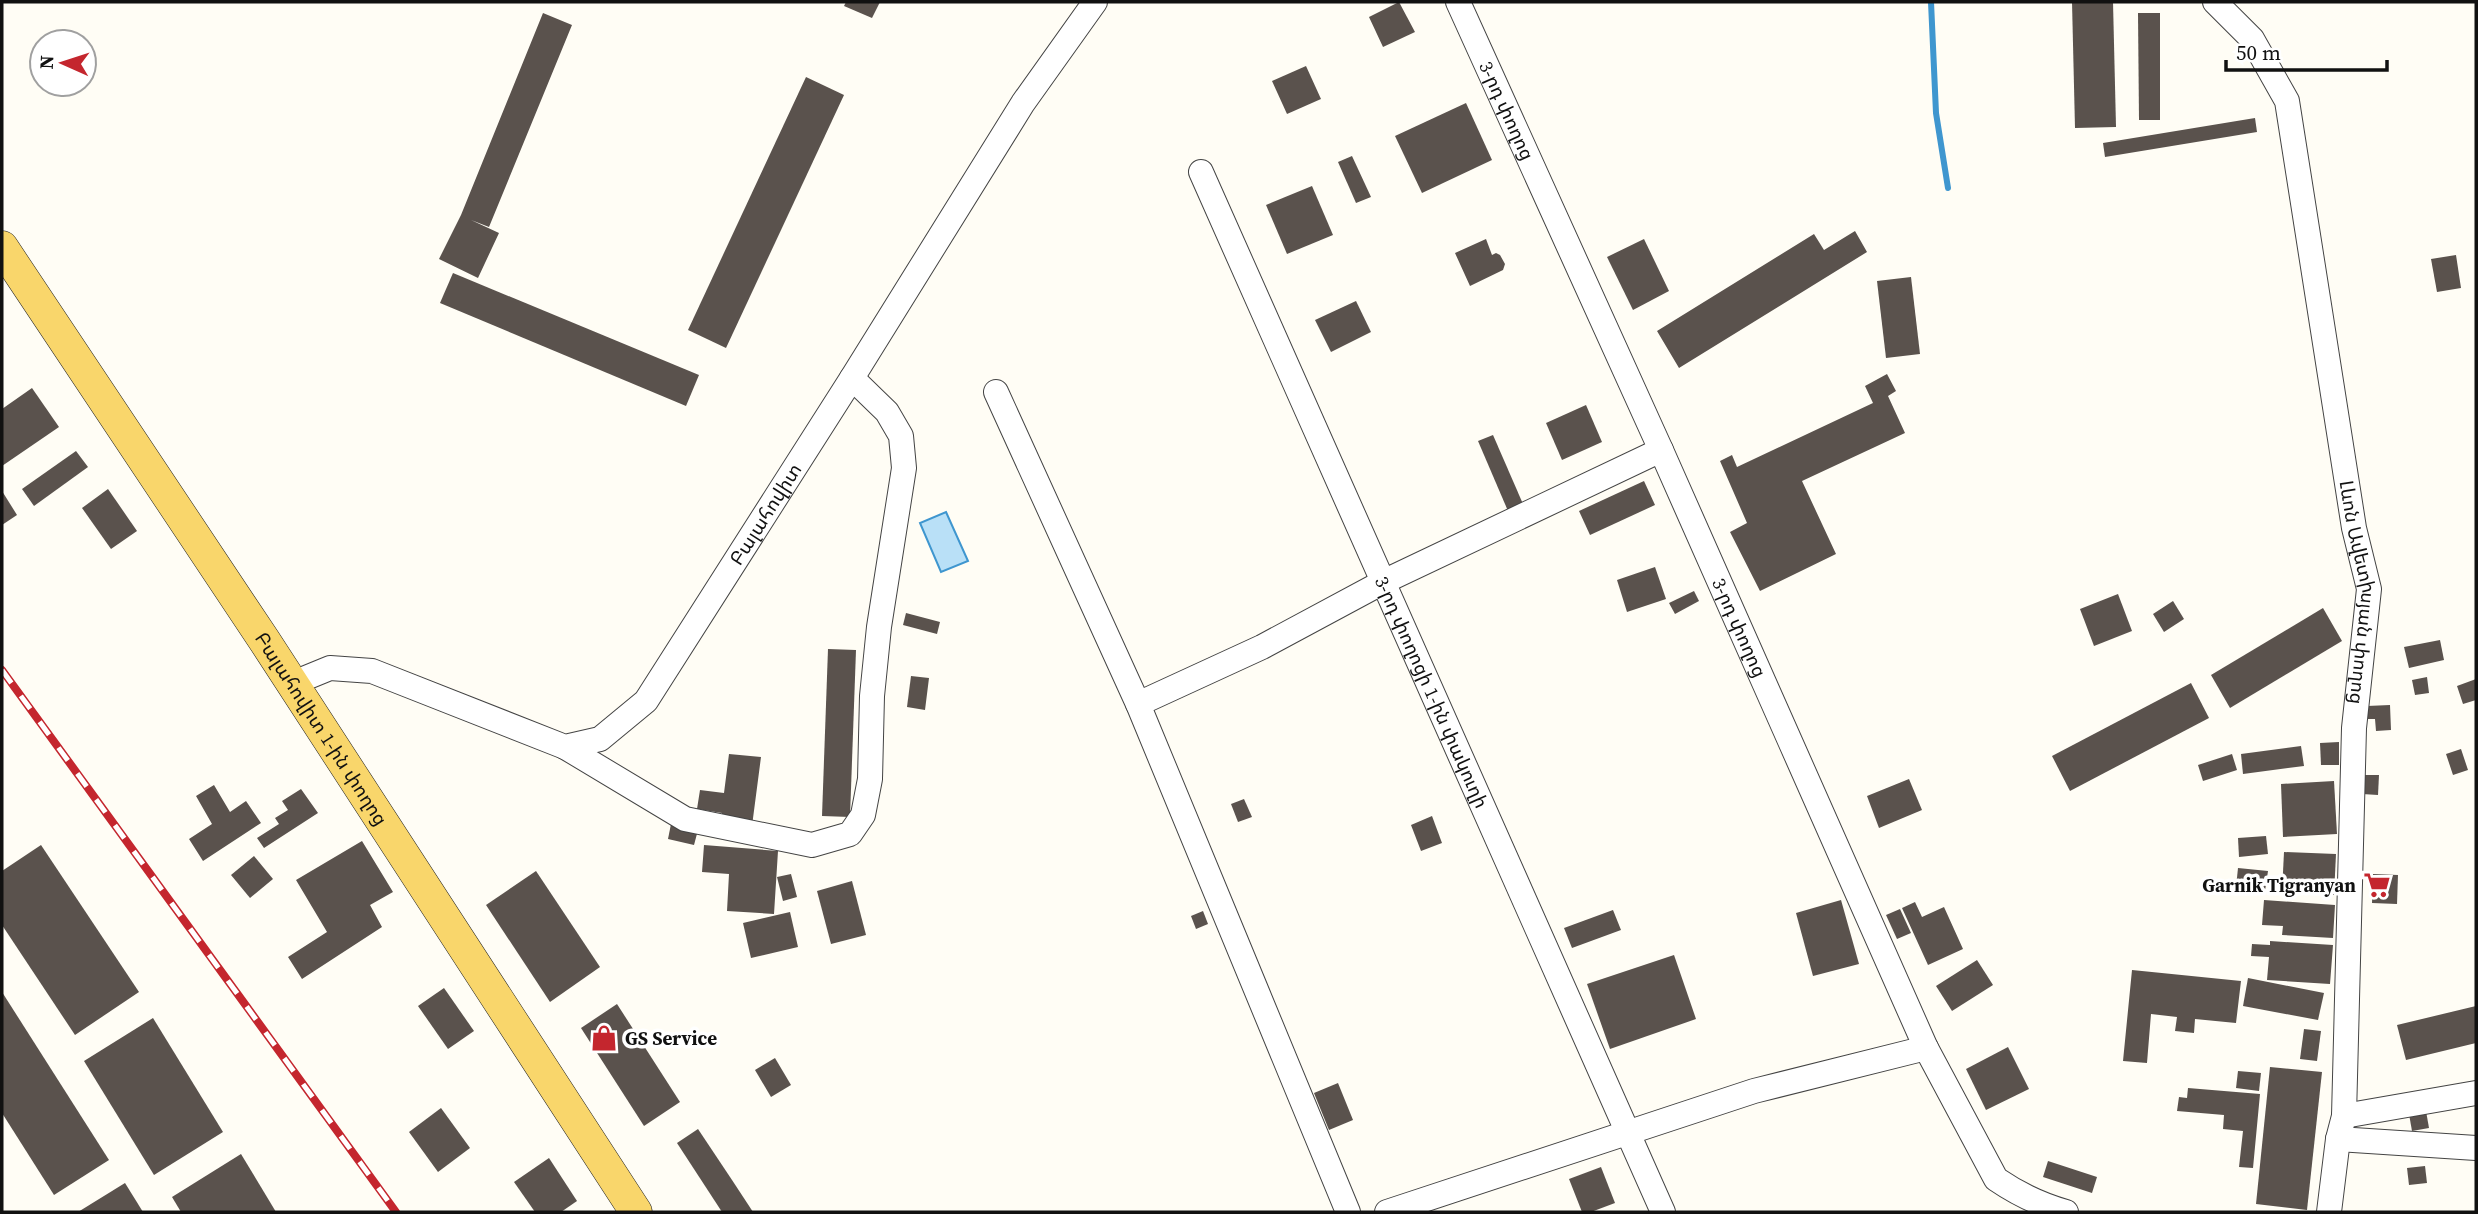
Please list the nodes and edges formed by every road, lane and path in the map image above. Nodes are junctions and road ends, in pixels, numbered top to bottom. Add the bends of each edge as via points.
1 (1095, 2) edge
2 (1458, 2) edge
3 (2215, 2) edge
4 (1201, 172) dead end
5 (2, 247) edge
6 (852, 378) junction
7 (996, 392) dead end
8 (1661, 450) junction
9 (1383, 582) junction
10 (291, 684) junction
11 (1138, 704) junction
12 (565, 747) junction
13 (1926, 1048) junction
14 (2476, 1093) edge
15 (2341, 1128) junction
16 (1629, 1133) junction
17 (2476, 1148) edge
18 (2012, 1201) edge
19 (636, 1212) edge
20 (1348, 1212) edge
21 (1387, 1212) edge
22 (1662, 1212) edge
23 (2066, 1212) edge
24 (2329, 1212) edge

1 - 6 street, Բալահովիտ via 1023,103
2 - 8 street, 3-րդ փողոց
3 - 15 street, Լևոն Ավետիսյան փողոց via 2252,38 2287,101 2354,528 2369,589 2354,728
4 - 9 street, 3-րդ փողոցի 1-ին փակուղի
5 - 10 main road, Բալահովիտ 1-ին փողոց
6 - 12 street, Բալահովիտ via 646,701 600,739
6 - 12 street via 887,412 901,436 904,468 878,640 870,779 863,815 850,834 812,845 685,820
7 - 11 street
8 - 9 street
8 - 13 street, 3-րդ փողոց
9 - 11 street via 1262,647
9 - 16 street, 3-րդ փողոցի 1-ին փակուղի
10 - 12 street via 330,668 372,671
10 - 19 main road, Բալահովիտ 1-ին փողոց
11 - 20 street
13 - 16 street via 1755,1091
13 - 18 street, 3-րդ փողոց
14 - 15 street
15 - 17 street
15 - 24 street, Լևոն Ավետիսյան փողոց
16 - 21 street
16 - 22 street, 3-րդ փողոցի 1-ին փակուղի
18 - 23 street, 3-րդ փողոց

